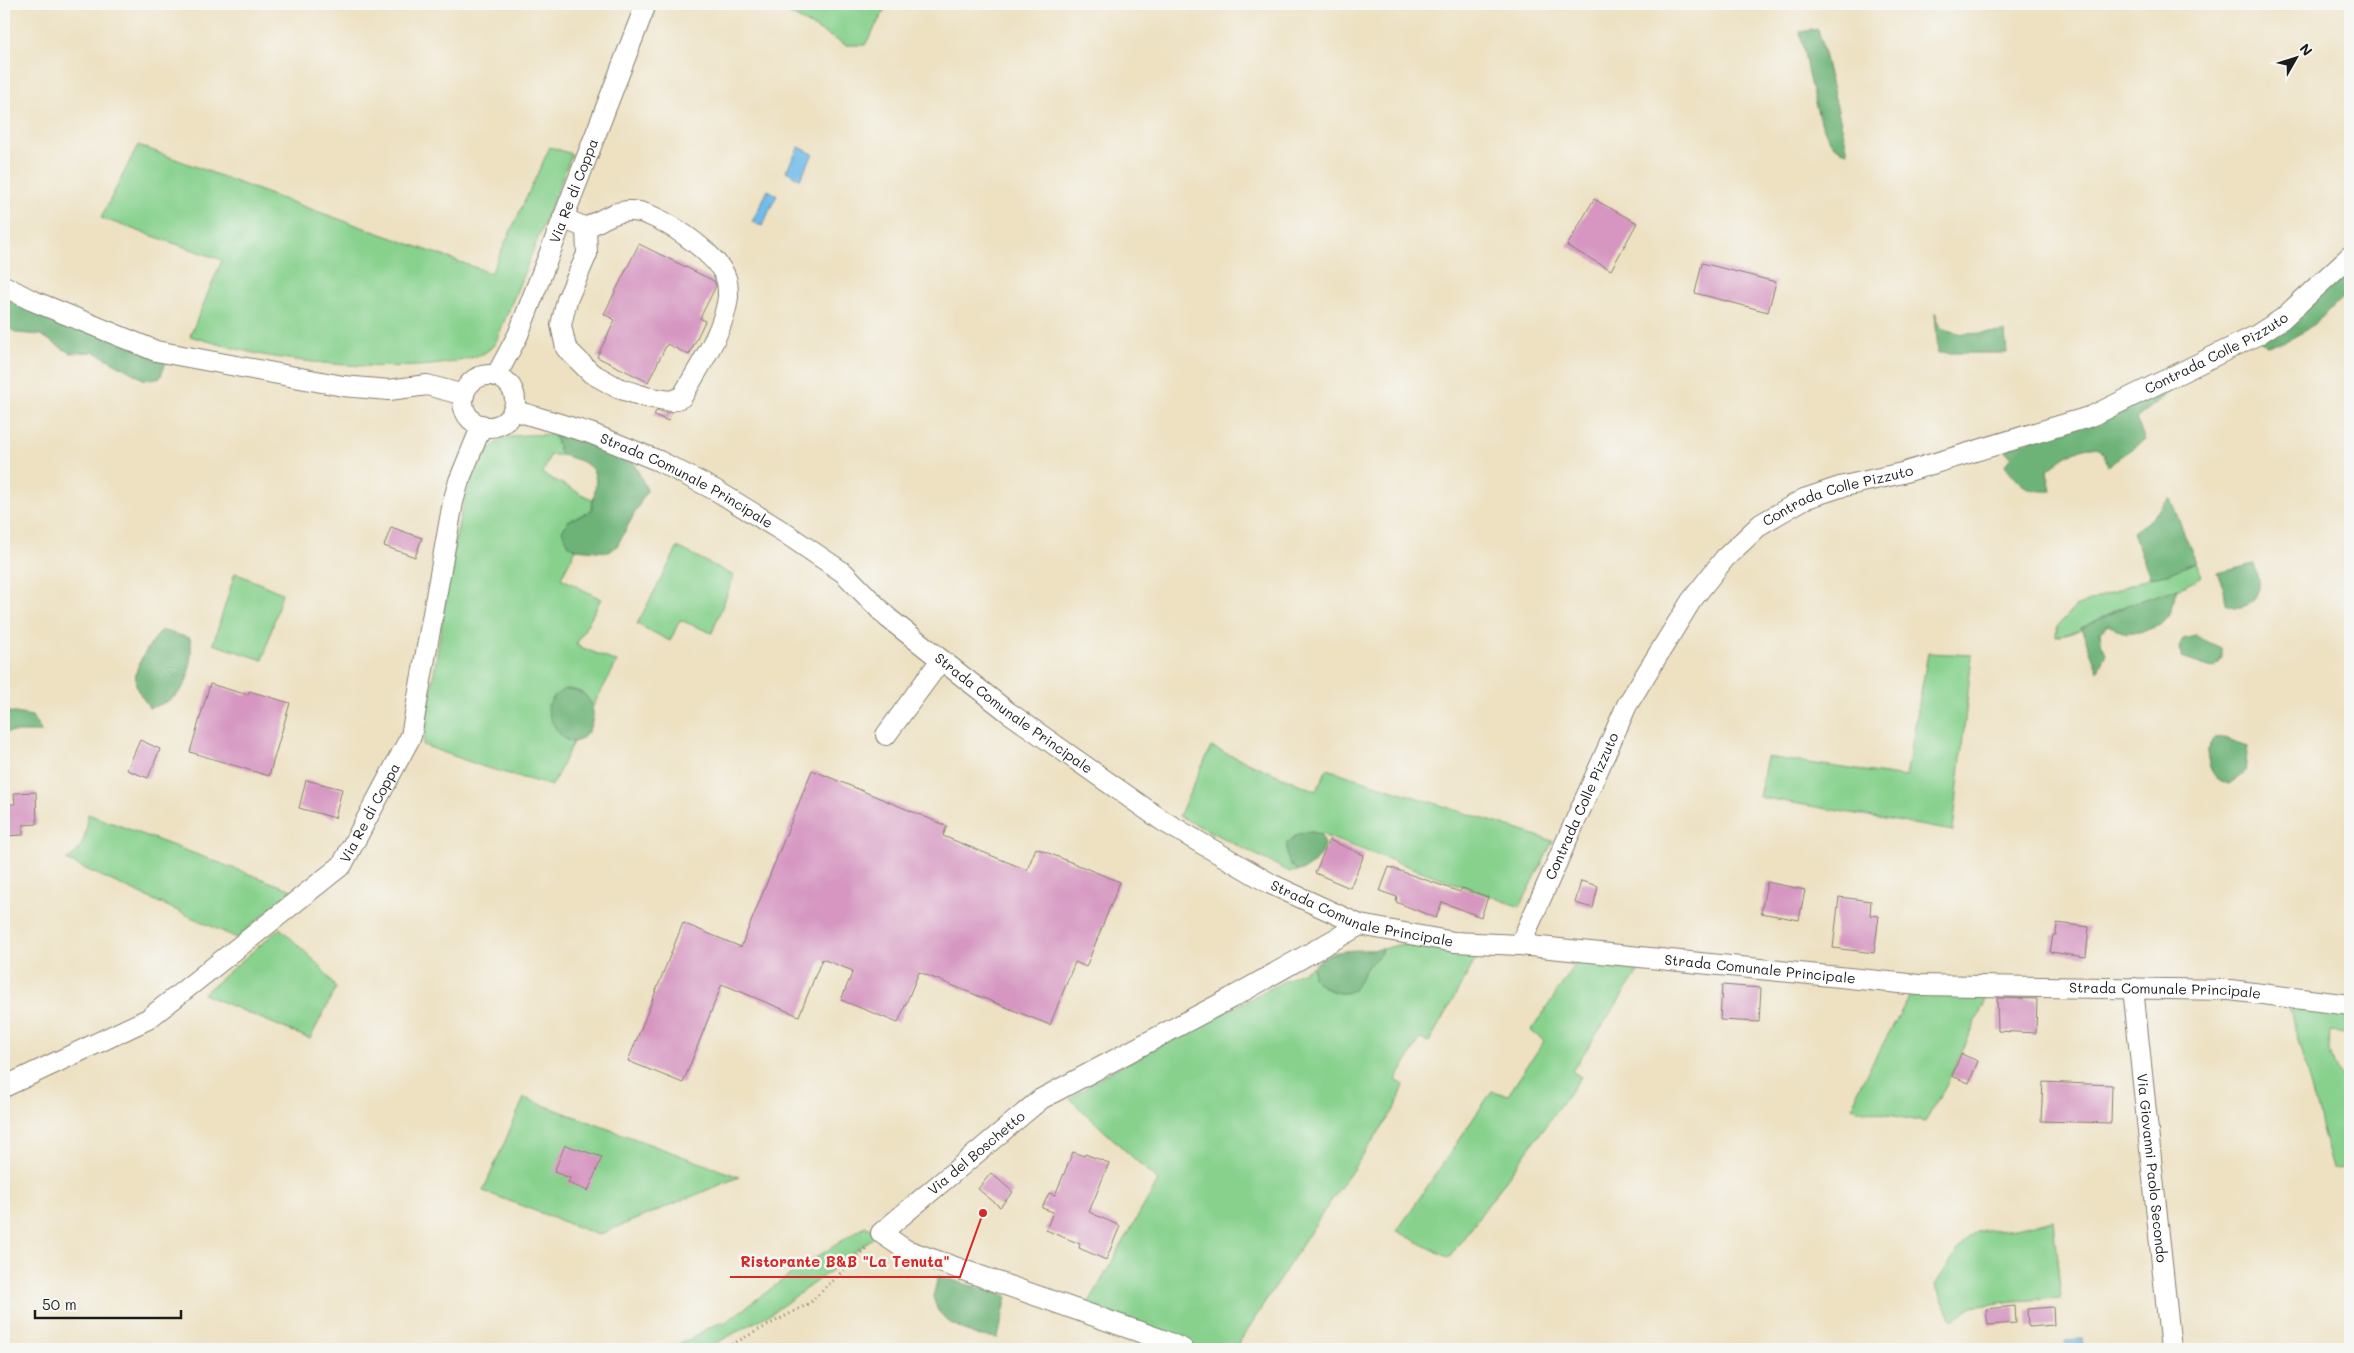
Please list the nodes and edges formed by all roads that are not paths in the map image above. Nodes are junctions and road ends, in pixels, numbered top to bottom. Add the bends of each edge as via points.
1 (646, 4) edge
2 (563, 218) junction
3 (586, 228) junction
4 (2350, 256) edge
5 (4, 286) edge
6 (496, 376) junction
7 (464, 395) junction
8 (513, 410) junction
9 (482, 425) junction
10 (942, 660) junction
11 (886, 736) dead end
12 (1360, 925) junction
13 (1520, 945) junction
14 (2133, 988) junction
15 (2350, 1005) edge
16 (4, 1087) edge
17 (1183, 1349) edge
18 (2171, 1349) edge

1 - 2 street, Via Re di Coppa
2 - 3 street
2 - 6 street, Via Re di Coppa via 518,335
3 - 3 street via 615,213 632,211 652,216 686,235 710,255 726,277 728,296 722,322 682,397 671,401 618,388 591,373 566,348 561,325 587,254
4 - 13 street, Contrada Colle Pizzuto via 2282,319 2257,335 2092,416 1902,473 1840,487 1804,499 1761,524 1725,558 1691,601 1627,705
5 - 7 street via 156,351 343,386 389,390 427,385
6 - 7 street via 476,378
6 - 8 street via 511,387 515,398
7 - 9 street via 465,410
8 - 9 street via 504,422 489,427
8 - 10 street, Strada Comunale Principale via 598,437 659,461 716,491 844,573 888,618
9 - 16 street, Via Re di Coppa via 453,502 410,736 342,865 148,1019
10 - 11 street
10 - 12 street, Strada Comunale Principale via 1008,712 1163,821 1271,884
12 - 13 street, Strada Comunale Principale via 1454,942
12 - 17 street, Via del Boschetto via 1232,998 1041,1099 881,1233 906,1250
13 - 14 street, Strada Comunale Principale via 1919,985
14 - 15 street, Strada Comunale Principale via 2230,990
14 - 18 street, Via Giovanni Paolo Secondo

